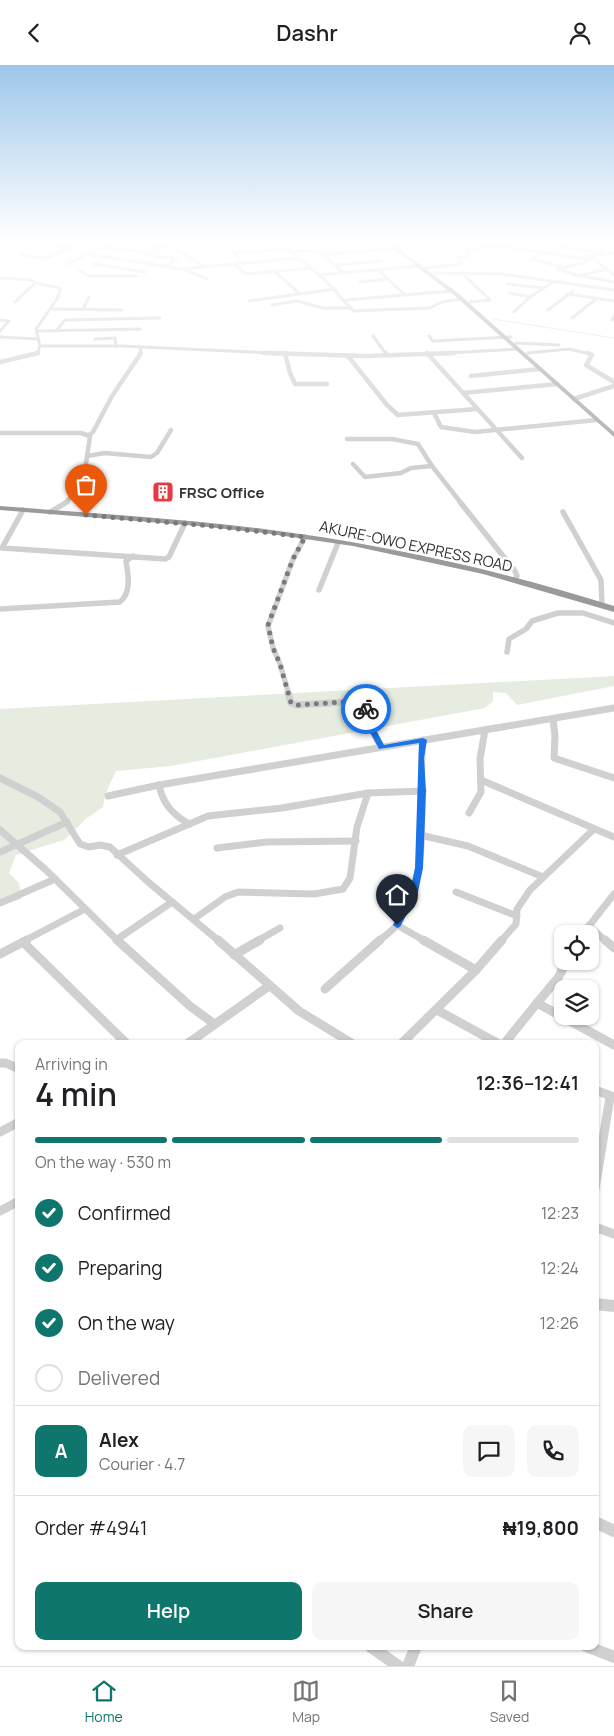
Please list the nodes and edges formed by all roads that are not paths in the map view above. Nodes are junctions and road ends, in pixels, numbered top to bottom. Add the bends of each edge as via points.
1 (48, 313) edge
2 (480, 313) edge
3 (580, 313) edge
4 (160, 318) dead end
5 (572, 319) dead end
6 (0, 320) edge
7 (140, 329) dead end
8 (57, 330) junction
9 (0, 331) edge
10 (36, 331) junction
11 (373, 335) dead end
12 (429, 336) dead end
13 (0, 337) edge
14 (508, 338) junction
15 (38, 339) junction
16 (95, 339) dead end
17 (516, 343) junction
18 (559, 345) dead end
19 (40, 346) junction
20 (116, 346) junction
21 (139, 346) junction
22 (518, 349) junction
23 (285, 353) junction
24 (427, 353) junction
25 (528, 353) junction
26 (348, 355) junction
27 (386, 355) junction
28 (0, 362) edge
29 (540, 369) junction
30 (471, 376) dead end
31 (614, 382) edge
32 (327, 384) dead end
33 (557, 384) junction
34 (614, 386) edge
35 (463, 393) junction
36 (576, 399) junction
37 (477, 409) junction
38 (434, 413) junction
39 (596, 420) junction
40 (614, 429) edge
41 (171, 430) dead end
42 (497, 430) junction
43 (0, 433) edge
44 (89, 435) junction
45 (614, 435) edge
46 (347, 439) dead end
47 (88, 456) junction
48 (522, 458) dead end
49 (353, 464) dead end
50 (432, 466) junction
51 (0, 508) edge
52 (23, 510) junction
53 (64, 510) junction
54 (564, 512) dead end
55 (185, 523) junction
56 (305, 537) junction
57 (338, 543) junction
58 (133, 556) junction
59 (515, 580) junction
60 (320, 590) dead end
61 (599, 604) junction
62 (0, 609) edge
63 (614, 609) edge
64 (586, 614) junction
65 (614, 623) edge
66 (506, 653) dead end
67 (614, 708) edge
68 (553, 719) junction
69 (485, 731) junction
70 (423, 740) junction
71 (381, 747) junction
72 (614, 778) edge
73 (0, 779) edge
74 (481, 780) junction
75 (159, 785) junction
76 (423, 791) junction
77 (368, 793) junction
78 (108, 796) dead end
79 (469, 813) dead end
80 (67, 822) junction
81 (190, 823) junction
82 (594, 829) junction
83 (0, 830) edge
84 (420, 835) junction
85 (614, 837) edge
86 (356, 841) junction
87 (17, 844) junction
88 (217, 848) dead end
89 (0, 852) edge
90 (117, 855) junction
91 (543, 877) junction
92 (55, 879) junction
93 (456, 892) dead end
94 (614, 894) edge
95 (172, 902) junction
96 (0, 903) edge
97 (85, 909) junction
98 (517, 915) junction
99 (194, 919) junction
100 (397, 925) junction
101 (589, 925) edge
102 (280, 928) dead end
103 (599, 934) edge
104 (116, 940) junction
105 (23, 942) junction
106 (614, 948) edge
107 (0, 954) edge
108 (234, 955) junction
109 (476, 970) junction
110 (562, 970) edge
111 (269, 986) junction
112 (326, 989) dead end
113 (538, 1003) junction
114 (437, 1010) junction
115 (213, 1023) junction
116 (123, 1040) edge
117 (191, 1040) edge
118 (336, 1040) edge
119 (405, 1040) edge
120 (492, 1040) edge
121 (507, 1040) edge
122 (614, 1045) edge
123 (0, 1063) edge
124 (15, 1067) edge
125 (599, 1092) edge
126 (612, 1097) edge
127 (15, 1124) edge
128 (0, 1132) edge
129 (599, 1150) edge
130 (15, 1203) edge
131 (0, 1211) edge
132 (599, 1228) edge
133 (614, 1234) edge
134 (599, 1304) edge
135 (614, 1306) edge
136 (599, 1524) edge
137 (614, 1531) edge
138 (376, 1650) edge
139 (414, 1650) edge
140 (596, 1650) edge
141 (614, 1657) edge
142 (398, 1666) edge
143 (408, 1666) edge

1 - 10 street
2 - 14 main road
3 - 5 street
4 - 8 street via 66,320
6 - 9 street via 9,321
7 - 8 street
8 - 10 street
10 - 15 street
11 - 27 street
12 - 14 street via 433,341
13 - 15 street
14 - 17 main road
14 - 22 main road
15 - 19 street
16 - 20 street via 115,338
17 - 18 street
17 - 25 main road
19 - 20 street
19 - 28 street via 38,354
20 - 21 street
21 - 23 street
21 - 44 street via 141,353
22 - 24 street
22 - 29 main road
23 - 26 street
23 - 32 street via 288,371 295,384
24 - 27 street
24 - 35 street
25 - 31 street via 572,350 588,353 592,355 586,365
25 - 36 main road
26 - 27 street
26 - 38 street via 398,415
29 - 30 street
29 - 33 main road
33 - 35 street
33 - 36 main road
34 - 36 street
35 - 37 street
36 - 39 main road
36 - 40 main road
37 - 38 street
37 - 42 street
38 - 42 street via 442,428 475,432
39 - 42 street
39 - 45 main road
41 - 47 street via 151,457 104,453
42 - 48 street
43 - 44 street
44 - 47 street
46 - 50 street via 358,437 416,443
47 - 53 street via 80,491
49 - 50 street via 364,477
50 - 59 street via 515,571
51 - 52 highway, AKURE-OWO EXPRESS ROAD
52 - 53 highway, AKURE-OWO EXPRESS ROAD
52 - 58 street via 2,548
53 - 55 highway, AKURE-OWO EXPRESS ROAD
54 - 61 street via 601,580
55 - 56 highway, AKURE-OWO EXPRESS ROAD
55 - 58 street via 169,557
56 - 57 highway, AKURE-OWO EXPRESS ROAD
56 - 71 street via 293,559 268,625 291,703 362,701
57 - 59 highway, AKURE-OWO EXPRESS ROAD
57 - 60 street
58 - 62 street via 126,561 129,582 123,600
59 - 61 highway, AKURE-OWO EXPRESS ROAD
61 - 63 highway, AKURE-OWO EXPRESS ROAD
61 - 64 street
64 - 65 street
64 - 66 street via 558,613 532,621 528,628 509,639
67 - 68 street
68 - 69 street
68 - 72 street via 554,758
69 - 70 street
69 - 74 street via 480,759
70 - 71 street
70 - 76 street
71 - 75 street
73 - 80 street via 53,806
74 - 79 street via 481,792
74 - 82 street
75 - 78 street
75 - 81 street via 166,806 180,819
76 - 77 street
76 - 84 street
77 - 81 street via 282,808 220,814
77 - 86 street
80 - 87 street
80 - 90 street via 80,843 89,847 108,846
81 - 90 street
82 - 85 street
82 - 91 street
83 - 87 street
84 - 91 street via 468,846
84 - 100 street via 416,886
86 - 88 street via 267,842
86 - 99 street via 350,878 343,889 314,894 238,892 225,897
87 - 89 street
87 - 92 street
90 - 95 street
91 - 98 street via 530,890 517,909
92 - 96 street
92 - 97 street
93 - 98 street
94 - 101 street
95 - 99 street
95 - 104 street
97 - 104 street
97 - 105 street
98 - 109 street via 516,924
99 - 108 street
100 - 109 street
100 - 112 street
102 - 108 street
103 - 106 street
104 - 115 street
105 - 107 street
105 - 116 street
108 - 111 street
109 - 114 street
110 - 113 street
111 - 115 street
111 - 118 street
113 - 121 street
113 - 122 street
114 - 119 street
114 - 120 street
115 - 117 street
123 - 124 street
125 - 126 street
126 - 129 street
127 - 128 street
130 - 131 street
132 - 133 street
134 - 135 street
136 - 137 street
138 - 142 street
139 - 143 street
140 - 141 street

